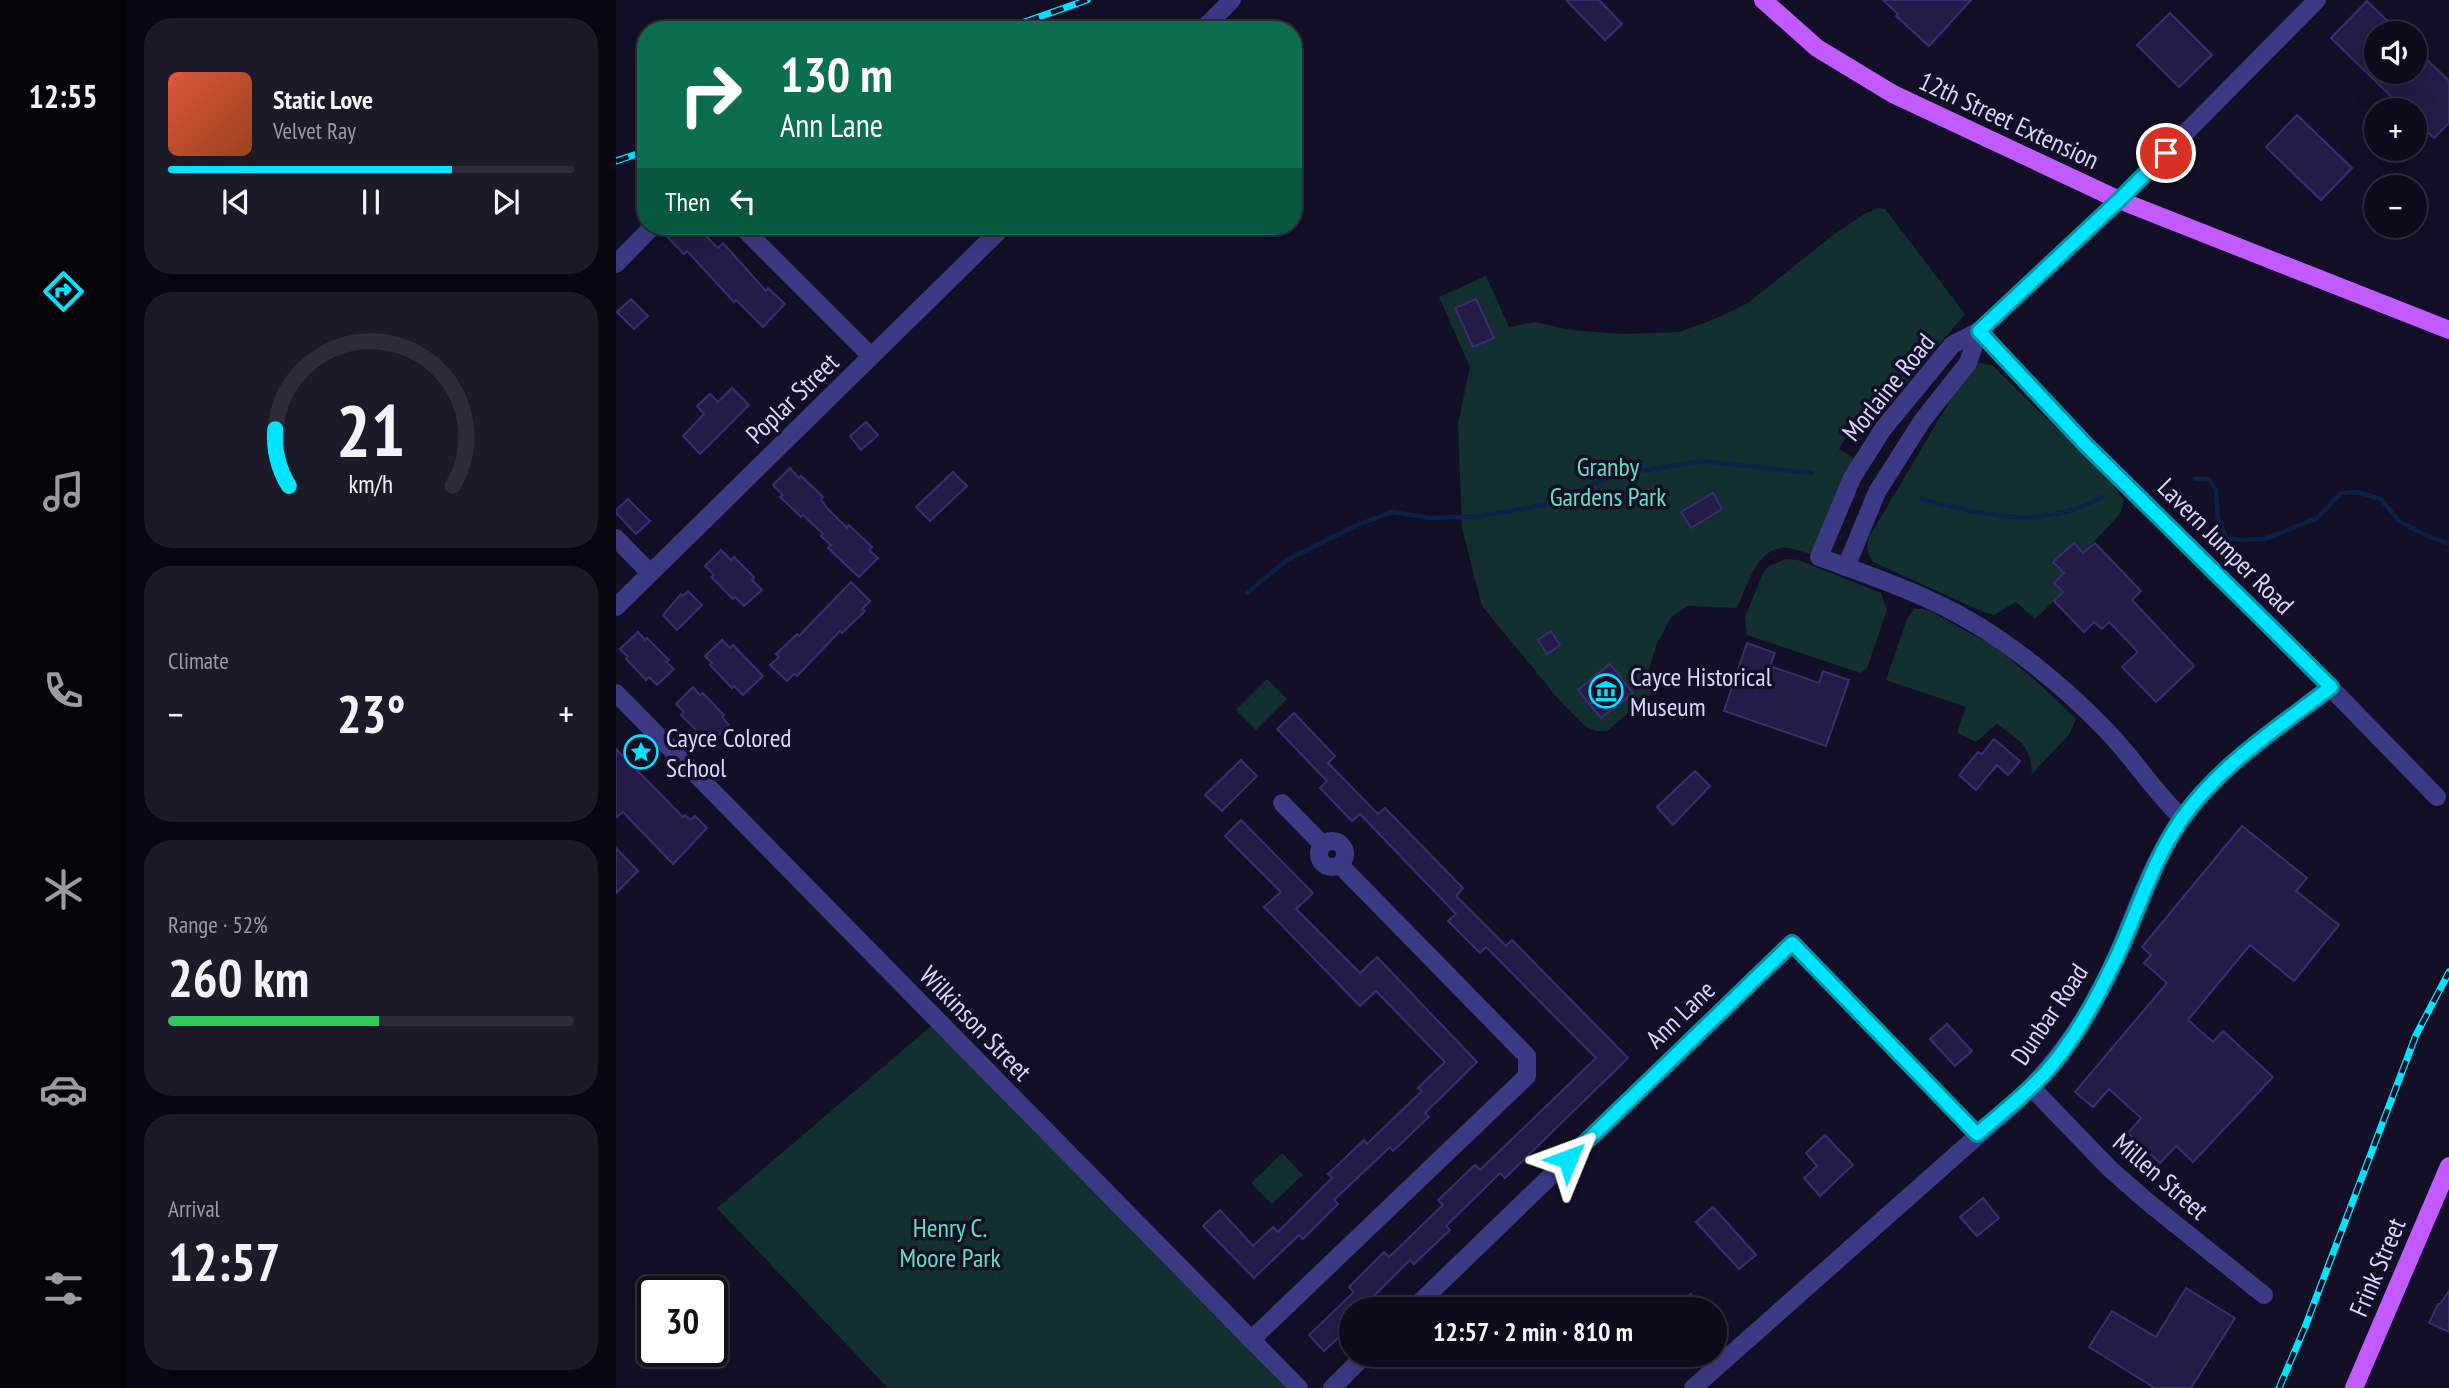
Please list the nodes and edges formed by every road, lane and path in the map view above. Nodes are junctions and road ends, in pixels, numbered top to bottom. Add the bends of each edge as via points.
1 (1233, 0) edge
2 (1763, 0) edge
3 (2317, 0) edge
4 (1211, 21) edge
5 (2119, 200) junction
6 (644, 235) edge
7 (750, 235) edge
8 (995, 235) edge
9 (616, 264) edge
10 (2449, 330) edge
11 (1979, 331) junction
12 (872, 356) junction
13 (616, 538) edge
14 (1846, 567) junction
15 (650, 573) junction
16 (616, 607) edge
17 (2331, 687) junction
18 (616, 694) edge
19 (2437, 797) dead end
20 (1282, 803) dead end
21 (2182, 818) junction
22 (2031, 1087) junction
23 (1977, 1134) junction
24 (2449, 1166) edge
25 (2264, 1295) dead end
26 (1425, 1297) edge
27 (1251, 1340) junction
28 (1353, 1367) edge
29 (1299, 1388) edge
30 (1332, 1388) edge
31 (1693, 1388) edge
32 (2354, 1388) edge

1 - 4 street
2 - 5 main road, 12th Street Extension via 1817,48 1893,94
3 - 5 street
5 - 10 main road, 12th Street Extension
5 - 11 street
6 - 9 street
7 - 12 street
8 - 12 street, Poplar Street
11 - 14 street, Morlaine Road via 1968,363 1922,421 1877,492
11 - 14 street, Morlaine Road via 1952,345 1883,429 1852,478 1819,557
11 - 17 street, Lavern Jumper Road via 2085,444
12 - 15 street, Poplar Street
13 - 15 street
14 - 21 street, Morlaine Road via 1934,601 2018,653 2104,728
15 - 16 street, Poplar Street
17 - 19 street, Lavern Jumper Road
17 - 21 street, Dunbar Road via 2225,769
18 - 27 street, Wilkinson Street
20 - 27 street via 1323,845 1335,841 1343,846 1345,857 1340,865 1527,1056 1527,1076
21 - 22 street, Dunbar Road via 2151,872 2103,985 2057,1059
22 - 23 street, Dunbar Road
22 - 25 street, Millen Street via 2110,1169
23 - 26 street, Ann Lane via 1792,943
23 - 31 street, Dunbar Road
24 - 32 main road, Frink Street
27 - 29 street, Wilkinson Street
28 - 30 street

